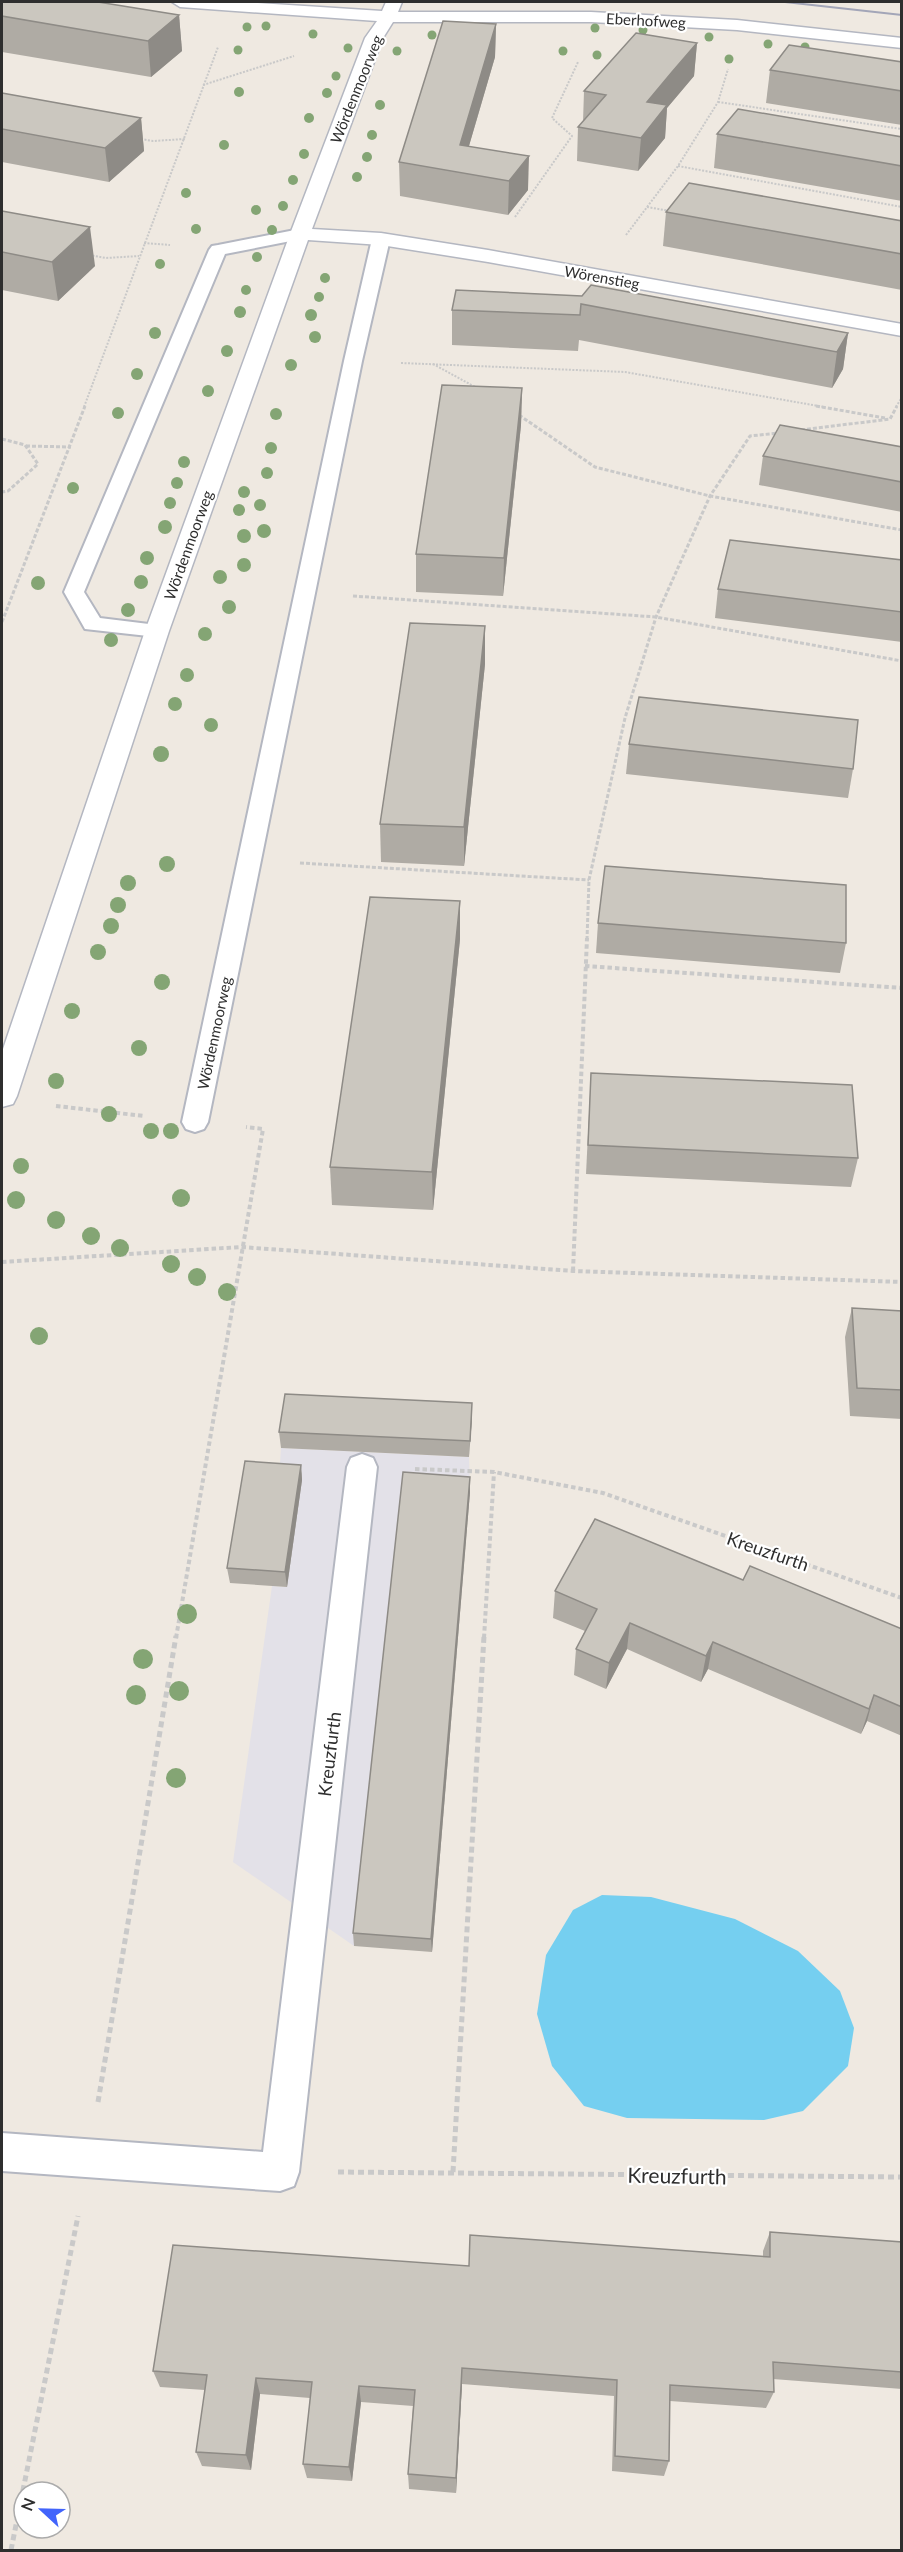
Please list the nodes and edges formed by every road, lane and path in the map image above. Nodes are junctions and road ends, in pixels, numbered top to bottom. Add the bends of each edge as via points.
1 (180, 2) edge
2 (233, 6) junction
3 (391, 9) edge
4 (902, 43) edge
5 (580, 57) dead end
6 (730, 63) dead end
7 (718, 102) junction
8 (902, 129) edge
9 (141, 139) edge
10 (185, 139) junction
11 (678, 166) junction
12 (647, 207) junction
13 (902, 207) edge
14 (670, 211) edge
15 (300, 234) junction
16 (381, 239) junction
17 (83, 253) edge
18 (139, 256) junction
19 (488, 256) junction
20 (594, 276) junction
21 (902, 330) edge
22 (353, 361) junction
23 (433, 364) junction
24 (478, 388) edge
25 (902, 397) edge
26 (515, 412) edge
27 (890, 419) junction
28 (797, 430) edge
29 (785, 432) edge
30 (2, 440) edge
31 (25, 446) junction
32 (70, 447) junction
33 (2, 492) edge
34 (710, 496) junction
35 (902, 530) edge
36 (304, 593) junction
37 (656, 617) junction
38 (2, 622) edge
39 (158, 631) junction
40 (902, 661) edge
41 (251, 860) junction
42 (589, 880) junction
43 (585, 966) junction
44 (902, 988) edge
45 (2, 1096) edge
46 (47, 1105) dead end
47 (195, 1122) junction
48 (241, 1247) junction
49 (2, 1262) edge
50 (573, 1271) junction
51 (902, 1282) edge
52 (362, 1467) joint
53 (494, 1472) junction
54 (902, 1598) edge
55 (2, 2152) edge
56 (89, 2159) junction
57 (280, 2172) junction
58 (453, 2172) junction
59 (902, 2177) edge
60 (11, 2550) edge

1 - 2 street, Eberhofweg
2 - 3 street, Eberhofweg
2 - 10 path
3 - 4 street, Eberhofweg via 737,25
3 - 15 street, Wördenmoorweg via 374,38
5 - 19 path via 552,118 572,136
6 - 7 path
7 - 8 path
7 - 11 path
9 - 10 path
10 - 18 path
11 - 12 path
11 - 13 path
12 - 14 path
12 - 20 path
15 - 16 street, Wörenstieg
15 - 39 street, Wördenmoorweg
15 - 39 lane via 218,250 74,592 93,624
16 - 19 street, Wörenstieg
16 - 22 lane, Wördenmoorweg
17 - 18 path via 106,258
18 - 32 path
19 - 20 street, Wörenstieg
20 - 21 street, Wörenstieg
22 - 23 path
22 - 36 lane, Wördenmoorweg
23 - 24 path
23 - 27 path via 625,372
25 - 27 path
26 - 34 path via 595,467
27 - 28 path
29 - 34 path via 750,436
30 - 31 path
31 - 32 path
31 - 33 path via 38,464
32 - 38 path
34 - 35 path
34 - 37 path
36 - 37 path
36 - 41 lane, Wördenmoorweg
37 - 40 path
37 - 42 path via 626,718
39 - 45 street, Wördenmoorweg
41 - 42 path
41 - 47 lane, Wördenmoorweg
42 - 43 path
43 - 44 path
43 - 50 path
46 - 47 path
47 - 48 path via 263,1129
48 - 49 path
48 - 50 path
48 - 56 path
50 - 51 path
52 - 53 path, Kreuzfurth
52 - 57 lane, Kreuzfurth
53 - 54 path, Kreuzfurth via 603,1493
53 - 58 path
55 - 56 lane
56 - 57 lane
56 - 60 path
57 - 58 path, Kreuzfurth
58 - 59 path, Kreuzfurth

